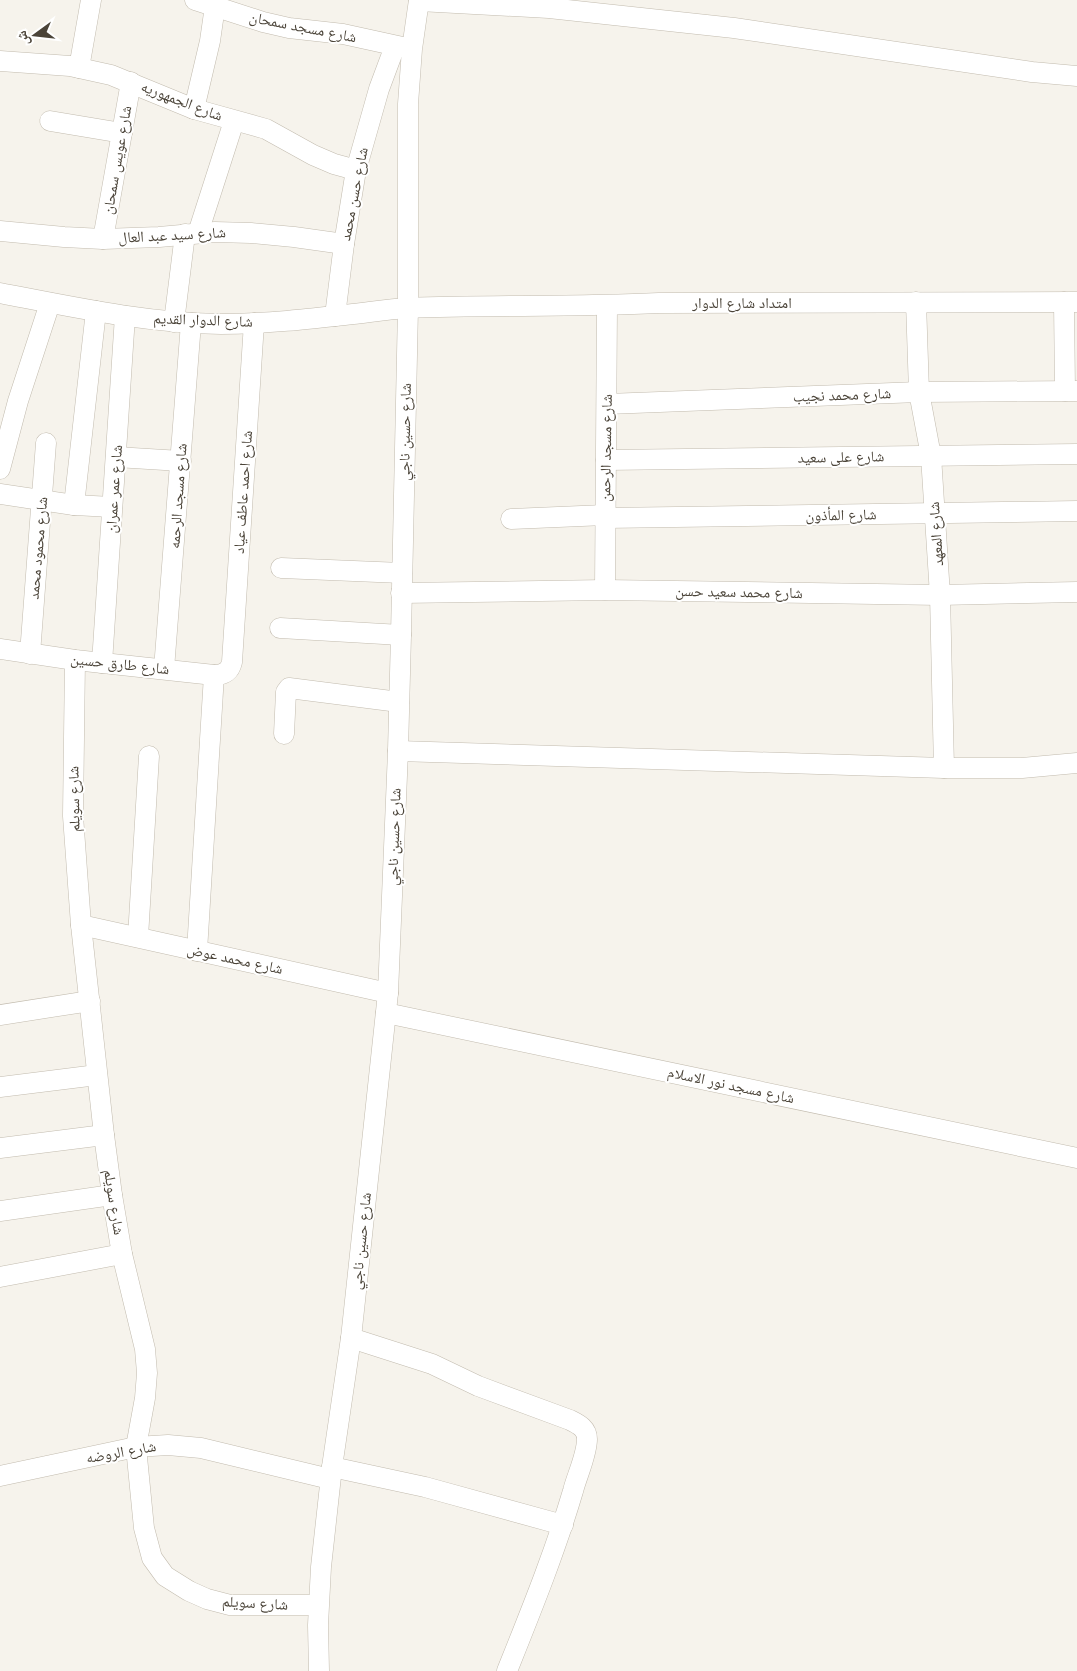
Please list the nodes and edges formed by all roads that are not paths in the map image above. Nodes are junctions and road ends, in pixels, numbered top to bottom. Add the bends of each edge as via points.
1 (91, 0) edge
2 (195, 0) edge
3 (419, 0) edge
4 (215, 6) junction
5 (403, 47) junction
6 (0, 61) edge
7 (80, 68) junction
8 (1077, 76) edge
9 (131, 82) junction
10 (194, 109) junction
11 (50, 121) dead end
12 (234, 121) junction
13 (122, 133) junction
14 (356, 170) junction
15 (0, 231) edge
16 (192, 234) junction
17 (103, 239) junction
18 (344, 244) junction
19 (0, 293) edge
20 (916, 302) junction
21 (1071, 302) edge
22 (50, 303) junction
23 (608, 306) junction
24 (408, 308) junction
25 (96, 311) junction
26 (125, 316) junction
27 (335, 316) junction
28 (183, 322) junction
29 (254, 323) junction
30 (1071, 391) edge
31 (919, 392) junction
32 (606, 404) junction
33 (46, 443) dead end
34 (1077, 454) edge
35 (931, 456) junction
36 (116, 457) junction
37 (606, 460) junction
38 (181, 461) junction
39 (0, 469) edge
40 (0, 494) edge
41 (42, 500) junction
42 (74, 505) junction
43 (112, 507) junction
44 (1077, 511) edge
45 (935, 514) junction
46 (605, 517) junction
47 (511, 519) dead end
48 (281, 568) dead end
49 (402, 573) junction
50 (605, 590) junction
51 (401, 592) junction
52 (1077, 592) edge
53 (940, 595) junction
54 (280, 628) dead end
55 (400, 635) junction
56 (0, 649) edge
57 (30, 654) junction
58 (75, 660) junction
59 (102, 663) junction
60 (164, 669) junction
61 (214, 675) junction
62 (399, 702) junction
63 (284, 734) dead end
64 (398, 751) junction
65 (149, 756) dead end
66 (1077, 763) edge
67 (944, 768) junction
68 (81, 925) junction
69 (138, 937) junction
70 (197, 950) junction
71 (388, 992) junction
72 (90, 1001) junction
73 (386, 1013) junction
74 (0, 1015) edge
75 (97, 1075) junction
76 (0, 1087) edge
77 (104, 1135) junction
78 (0, 1148) edge
79 (1077, 1158) edge
80 (112, 1195) junction
81 (0, 1211) edge
82 (122, 1254) junction
83 (0, 1277) edge
84 (351, 1338) junction
85 (136, 1447) junction
86 (331, 1473) junction
87 (0, 1476) edge
88 (563, 1526) junction
89 (318, 1605) junction
90 (319, 1671) edge
91 (507, 1671) edge

1 - 7 street
2 - 4 street, شارع مسجد سمحان
3 - 5 street, شارع حسين ناجي
3 - 8 street via 549,8 666,20
4 - 5 street, شارع مسجد سمحان via 289,28 343,34
4 - 10 street
5 - 14 street, شارع حسن محمد via 379,89
5 - 24 street, شارع حسين ناجي via 408,104
6 - 7 street, شارع الجمهوريه
7 - 9 street, شارع الجمهوريه
9 - 10 street, شارع الجمهوريه
9 - 13 street, شارع عويس سمحان
10 - 12 street, شارع الجمهوريه
11 - 13 street
12 - 14 street, شارع الجمهوريه via 266,129 313,155
12 - 16 street, شارع مسجد الرحمه
13 - 17 street, شارع عويس سمحان
14 - 18 street, شارع حسن محمد
15 - 17 street, شارع سيد عبد العال
16 - 17 street, شارع سيد عبد العال
16 - 18 street, شارع سيد عبد العال via 251,233
16 - 28 street, شارع مسجد الرحمه
18 - 27 street, شارع حسن محمد
19 - 22 street, شارع الدوار القديم
20 - 21 street, امتداد شارع الدوار
20 - 23 street, امتداد شارع الدوار
20 - 31 street, شارع المعهد
21 - 30 street
22 - 25 street, شارع الدوار القديم
22 - 39 street
23 - 24 street, امتداد شارع الدوار
23 - 32 street, شارع مسجد الرحمن
24 - 27 street, شارع الدوار القديم
24 - 49 street, شارع حسين ناجي
25 - 26 street, شارع الدوار القديم
25 - 42 street
26 - 28 street, شارع الدوار القديم
26 - 36 street, شارع عمر عمران
27 - 29 street, شارع الدوار القديم
28 - 29 street, شارع الدوار القديم
28 - 38 street, شارع مسجد الرحمه
29 - 61 street, شارع احمد عاطف عياد via 232,662 226,672
30 - 31 street, شارع محمد نجيب
31 - 32 street, شارع محمد نجيب
31 - 35 street, شارع المعهد
32 - 37 street, شارع مسجد الرحمن
33 - 41 street, شارع محمود محمد
34 - 35 street, شارع على سعيد
35 - 37 street, شارع على سعيد
35 - 45 street, شارع المعهد
36 - 38 street
36 - 43 street, شارع عمر عمران
37 - 46 street, شارع مسجد الرحمن
38 - 60 street, شارع مسجد الرحمه
40 - 41 street
41 - 42 street
41 - 57 street, شارع محمود محمد
42 - 43 street
43 - 59 street, شارع عمر عمران
44 - 45 street, شارع المأذون
45 - 46 street, شارع المأذون
45 - 53 street, شارع المعهد
46 - 47 street, شارع المأذون
46 - 50 street, شارع مسجد الرحمن
48 - 49 street
49 - 51 street, شارع حسين ناجي
50 - 51 street, شارع محمد سعيد حسن
50 - 53 street, شارع محمد سعيد حسن
51 - 55 street, شارع حسين ناجي
52 - 53 street, شارع محمد سعيد حسن
53 - 67 street, شارع المعهد
54 - 55 street
55 - 62 street, شارع حسين ناجي
56 - 57 street, شارع طارق حسين
57 - 58 street, شارع طارق حسين
58 - 59 street, شارع طارق حسين
58 - 68 street, شارع سويلم via 73,816
59 - 60 street, شارع طارق حسين
60 - 61 street, شارع طارق حسين
61 - 70 street
62 - 63 street via 289,688 286,692
62 - 64 street, شارع حسين ناجي
64 - 67 street
64 - 71 street, شارع حسين ناجي
65 - 69 street
66 - 67 street via 1022,768
68 - 69 street, شارع محمد عوض
68 - 72 street, شارع سويلم
69 - 70 street, شارع محمد عوض
70 - 71 street, شارع محمد عوض
71 - 73 street, شارع حسين ناجي
72 - 74 street
72 - 75 street, شارع سويلم
73 - 79 street, شارع مسجد نور الاسلام
73 - 84 street, شارع حسين ناجي
75 - 76 street
75 - 77 street, شارع سويلم
77 - 78 street
77 - 80 street, شارع سويلم
80 - 81 street
80 - 82 street, شارع سويلم
82 - 83 street
82 - 85 street, شارع سويلم via 145,1349 147,1373
84 - 86 street, شارع حسين ناجي
84 - 88 street via 432,1364 478,1386 580,1425 587,1438
85 - 86 street, شارع الروضه via 168,1444 201,1448
85 - 87 street, شارع الروضه
85 - 89 street, شارع سويلم via 144,1528 152,1558 165,1576 207,1599 230,1604
86 - 88 street, شارع الروضه via 426,1487
86 - 89 street, شارع حسين ناجي
88 - 91 street
89 - 90 street, شارع حسين ناجي

